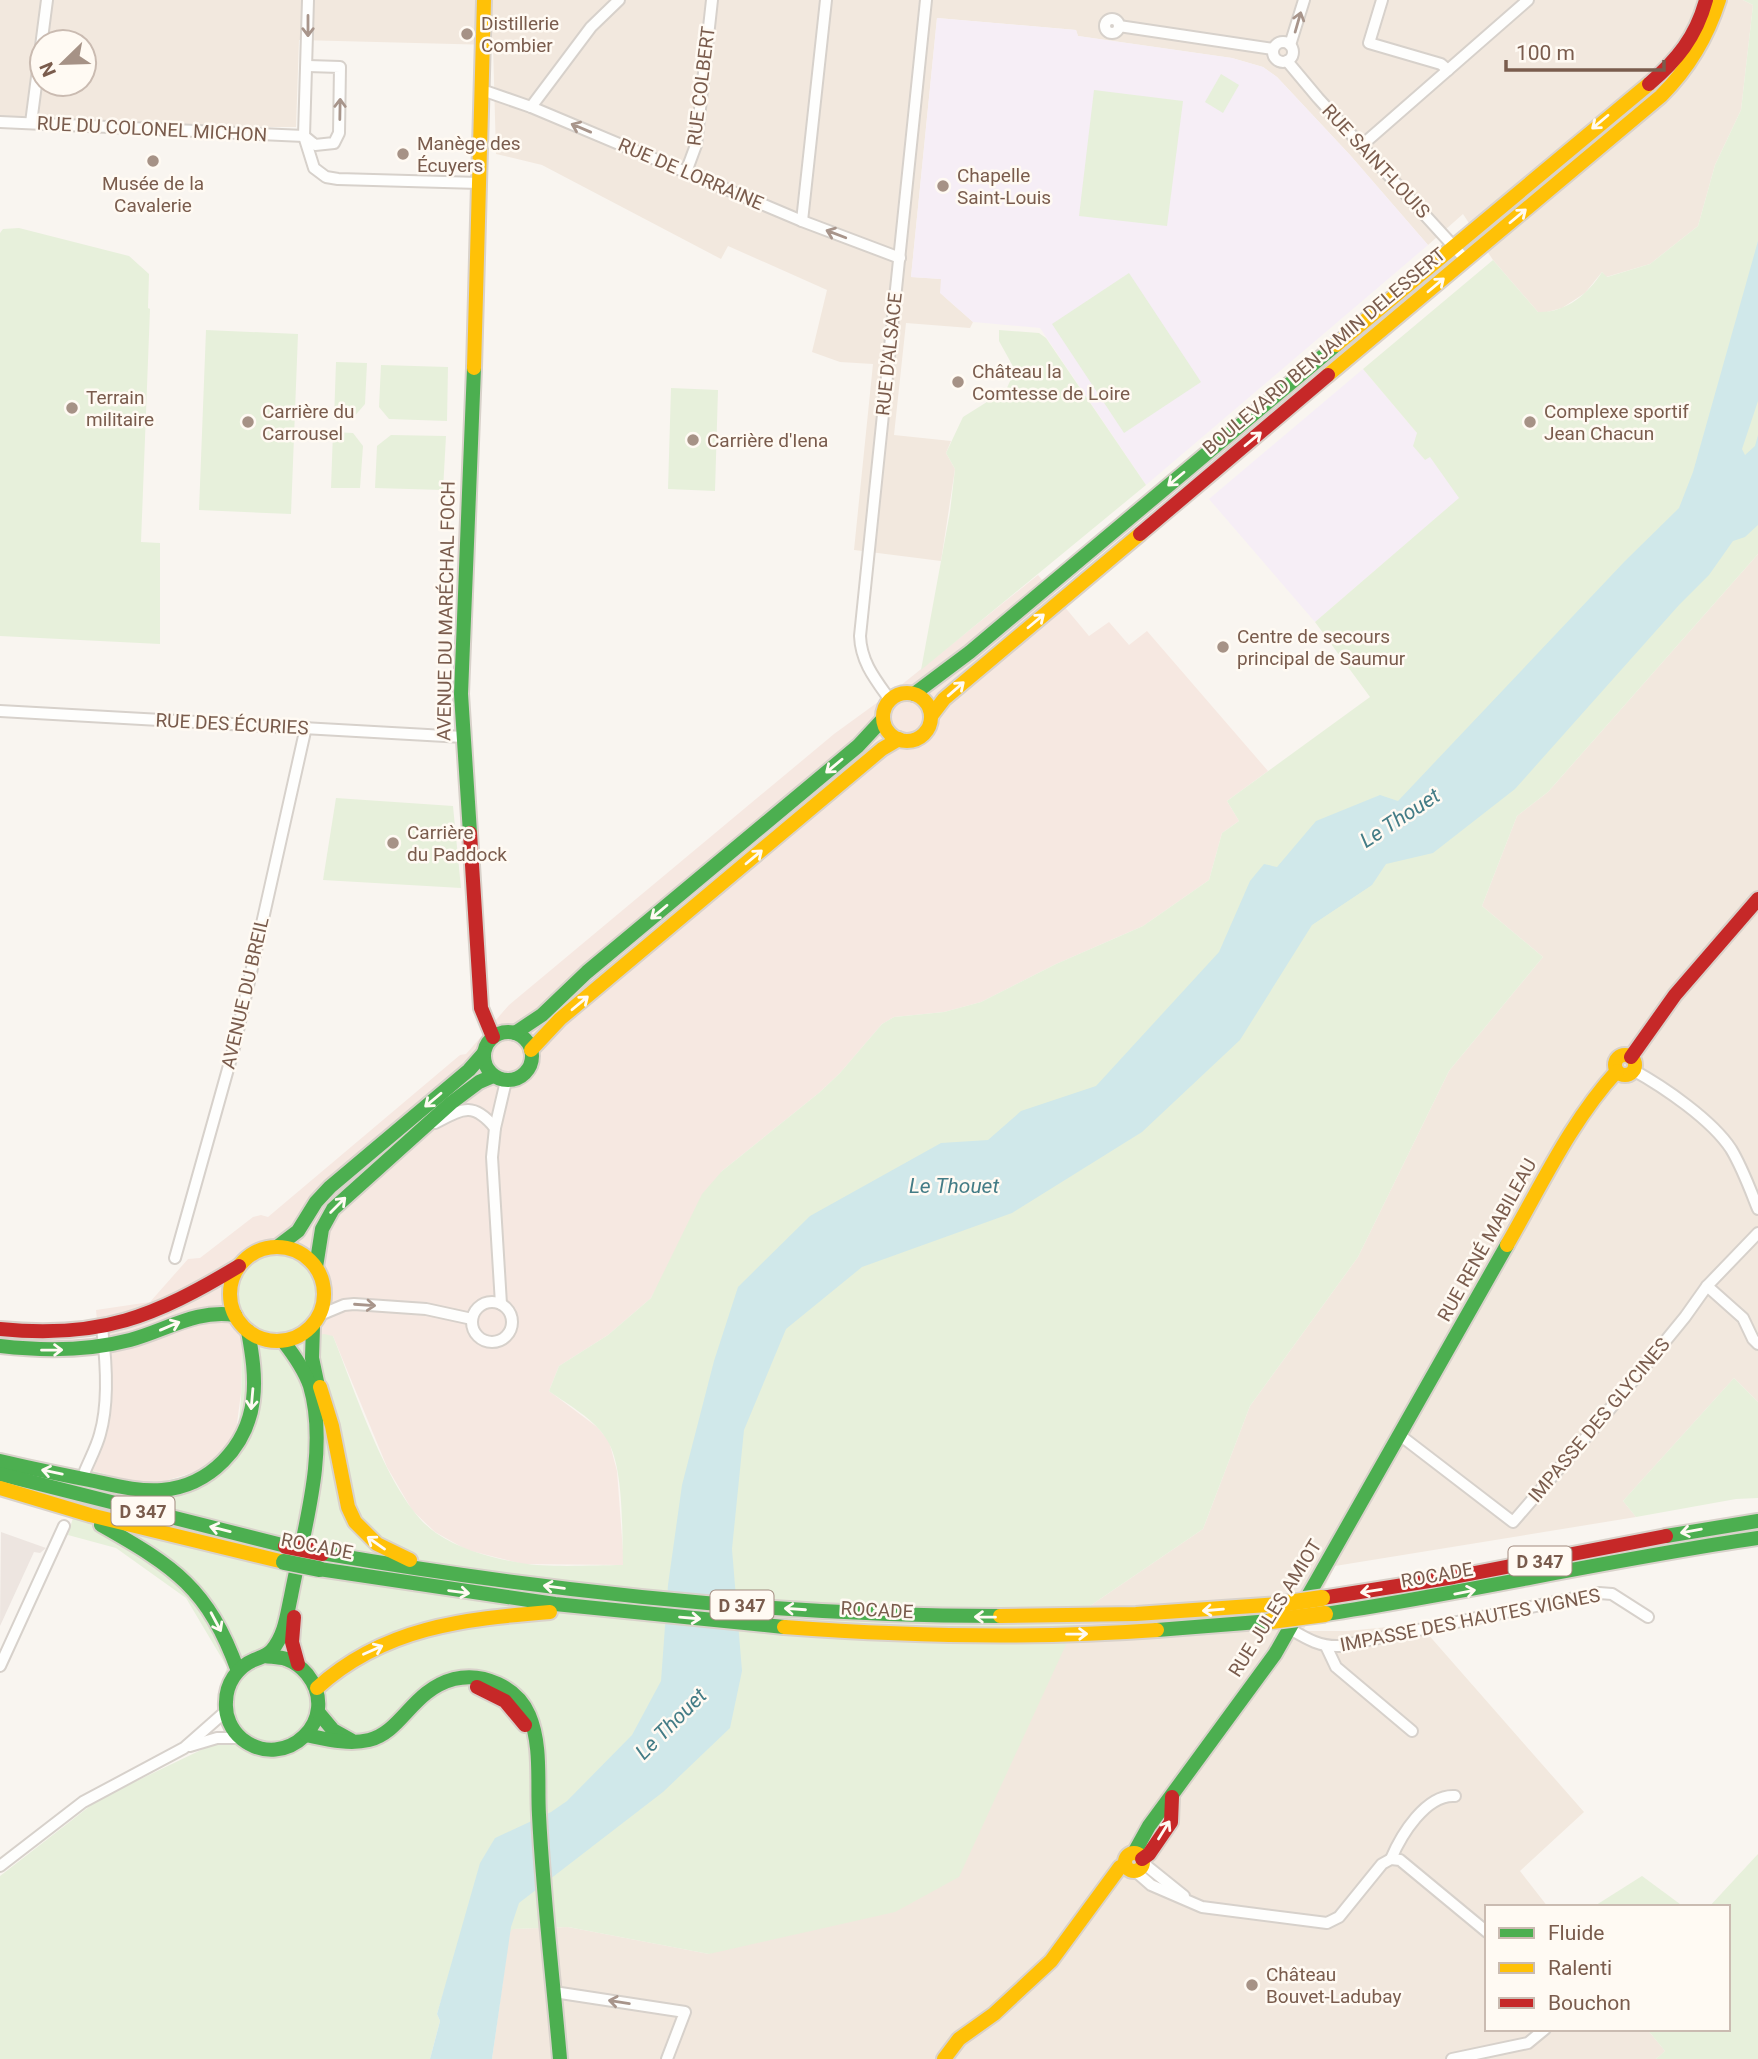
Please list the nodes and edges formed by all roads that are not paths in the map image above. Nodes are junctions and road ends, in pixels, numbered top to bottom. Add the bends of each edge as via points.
1 (47, 0) edge
2 (308, 0) edge
3 (484, 0) edge
4 (712, 0) edge
5 (826, 0) edge
6 (926, 0) edge
7 (1304, 0) edge
8 (1382, 0) edge
9 (1528, 0) edge
10 (1706, 0) edge
11 (1719, 0) edge
12 (616, 3) edge
13 (1119, 26) dead end
14 (1290, 45) junction
15 (1273, 49) junction
16 (1287, 61) junction
17 (308, 66) junction
18 (1448, 70) junction
19 (482, 90) junction
20 (531, 107) junction
21 (0, 122) edge
22 (32, 123) junction
23 (304, 136) junction
24 (1361, 146) junction
25 (686, 172) junction
26 (479, 183) junction
27 (802, 221) junction
28 (1453, 246) junction
29 (900, 258) junction
30 (1466, 260) junction
31 (914, 694) junction
32 (890, 700) junction
33 (0, 711) edge
34 (931, 716) junction
35 (883, 719) junction
36 (306, 727) junction
37 (463, 737) junction
38 (899, 739) junction
39 (1758, 898) edge
40 (515, 1033) junction
41 (493, 1037) junction
42 (531, 1051) junction
43 (484, 1054) junction
44 (1627, 1066) junction
45 (499, 1078) junction
46 (495, 1128) junction
47 (417, 1132) junction
48 (1758, 1209) edge
49 (1758, 1233) edge
50 (277, 1247) junction
51 (175, 1258) dead end
52 (239, 1266) junction
53 (316, 1267) junction
54 (1707, 1286) junction
55 (501, 1304) junction
56 (235, 1315) junction
57 (472, 1319) junction
58 (316, 1321) junction
59 (102, 1328) junction
60 (0, 1329) edge
61 (248, 1331) junction
62 (284, 1341) junction
63 (1758, 1344) edge
64 (104, 1345) junction
65 (0, 1346) edge
66 (320, 1387) junction
67 (1401, 1436) junction
68 (0, 1461) edge
69 (85, 1471) dead end
70 (0, 1474) edge
71 (0, 1488) edge
72 (72, 1509) junction
73 (1758, 1521) edge
74 (64, 1526) dead end
75 (1758, 1538) edge
76 (285, 1554) junction
77 (321, 1561) junction
78 (436, 1573) junction
79 (1324, 1606) junction
80 (599, 1609) junction
81 (1648, 1617) dead end
82 (1290, 1629) junction
83 (1326, 1646) junction
84 (265, 1656) junction
85 (299, 1664) junction
86 (0, 1666) edge
87 (238, 1671) junction
88 (317, 1688) junction
89 (226, 1711) junction
90 (318, 1712) junction
91 (1412, 1731) dead end
92 (306, 1735) junction
93 (242, 1738) junction
94 (355, 1742) junction
95 (184, 1748) junction
96 (1455, 1796) dead end
97 (1391, 1860) junction
98 (1136, 1862) junction
99 (0, 1866) edge
100 (1485, 1930) edge
101 (554, 1992) junction
102 (1543, 2031) edge
103 (560, 2059) edge
104 (667, 2059) edge
105 (944, 2059) edge
106 (1452, 2059) edge

1 - 22 street
2 -> 17 street
3 - 19 main road, AVENUE DU MARÉCHAL FOCH
4 - 25 street, RUE COLBERT via 696,145
5 - 27 street
6 - 29 street, RUE D'ALSACE
14 -> 7 street
8 - 18 street via 1369,43
9 - 18 street
10 -> 28 main road, BOULEVARD BENJAMIN DELESSERT via 1694,37 1681,56
30 -> 11 main road, BOULEVARD BENJAMIN DELESSERT via 1674,84 1699,52
12 - 20 street via 591,27
13 - 15 street
14 - 15 street via 1280,42
14 - 16 street via 1293,52
15 - 16 street via 1276,59
16 - 24 street, RUE SAINT-LOUIS
17 - 23 street
23 -> 17 street, RUE DU COLONEL MICHON via 315,145 334,143 340,133 340,67
18 - 24 street
19 - 20 street, RUE DE LORRAINE
19 - 26 main road, AVENUE DU MARÉCHAL FOCH
25 -> 20 street, RUE DE LORRAINE
21 - 22 street, RUE DU COLONEL MICHON
22 - 23 street, RUE DU COLONEL MICHON
23 - 26 street via 314,168 326,177
24 - 28 street, RUE SAINT-LOUIS
25 - 27 street, RUE DE LORRAINE
26 - 37 main road, AVENUE DU MARÉCHAL FOCH
29 -> 27 street, RUE DE LORRAINE
28 - 30 street, RUE SAINT-LOUIS
28 -> 31 main road, BOULEVARD BENJAMIN DELESSERT
29 - 32 street, RUE D'ALSACE via 860,636 860,652
34 -> 30 main road, BOULEVARD BENJAMIN DELESSERT via 954,690
31 - 32 main road via 901,693
31 - 34 main road via 926,702
32 - 35 main road
33 - 36 street, RUE DES ÉCURIES
34 - 38 main road via 920,737
35 - 38 main road via 888,732
35 -> 40 main road via 858,746 587,972 542,1015
36 - 37 street, RUE DES ÉCURIES
36 - 51 street, AVENUE DU BREIL via 234,1044
37 - 41 main road, AVENUE DU MARÉCHAL FOCH via 481,1008
42 -> 38 main road via 560,1019
39 - 44 main road, RUE RENÉ MABILEAU via 1674,997
40 - 41 main road
40 - 42 main road
41 - 43 main road
42 - 45 main road via 526,1072 514,1080
43 - 45 main road via 485,1066
43 -> 50 main road via 330,1186 298,1231
44 - 48 street via 1706,1120 1719,1134
44 - 67 main road, RUE RENÉ MABILEAU via 1595,1095 1574,1127
45 - 46 street
45 - 47 main road via 467,1090
46 - 47 street via 482,1113 468,1109
46 - 55 street via 492,1157
53 -> 47 main road via 320,1232 327,1217
49 - 54 street, IMPASSE DES GLYCINES
50 - 52 main road via 256,1252
50 - 53 main road via 292,1249
52 - 56 main road via 231,1285
52 - 59 main road via 167,1308
53 - 58 main road via 325,1290
54 - 63 street via 1744,1318
54 - 67 street, IMPASSE DES GLYCINES via 1513,1522
55 - 57 street via 484,1303
55 - 57 street via 509,1310 513,1323 500,1341 481,1338
56 - 61 main road
64 -> 56 main road via 144,1336 200,1314
58 -> 57 street via 347,1304 435,1310
58 - 62 main road via 299,1336
58 - 66 main road via 312,1359
59 - 60 main road via 44,1333
59 - 64 street
61 - 62 main road via 259,1338
61 -> 68 main road via 253,1382 250,1418 226,1460 200,1480 175,1489 143,1490
62 - 84 main road via 299,1359 307,1381 316,1443 286,1619 279,1640
65 -> 64 main road via 42,1350
64 - 69 street via 104,1417
78 -> 66 main road via 377,1545 355,1522
66 - 85 main road via 322,1465 292,1633
67 - 82 main road, RUE JULES AMIOT
76 -> 70 main road, D 347
71 - 72 main road, ROCADE / D 347
72 - 76 main road, ROCADE / D 347 via 155,1532
72 -> 87 main road via 185,1578 218,1623
73 -> 79 main road, D 347
74 - 86 street
79 -> 75 main road, ROCADE / D 347 via 1458,1593
76 - 77 main road, ROCADE / D 347, bridge
77 - 78 main road, D 347
77 -> 80 main road, ROCADE / D 347 via 479,1594
79 -> 78 main road, D 347, bridge via 1280,1604 1081,1617 863,1613 622,1594
80 -> 79 main road, ROCADE / D 347, bridge via 862,1630 995,1634 1161,1630 1271,1621
88 -> 80 main road via 347,1662 429,1629 490,1617
81 - 83 street, IMPASSE DES HAUTES VIGNES via 1612,1594 1598,1593
82 - 83 street, IMPASSE DES HAUTES VIGNES
82 - 98 main road, RUE JULES AMIOT via 1149,1826
83 - 91 street via 1336,1667
84 - 85 main road
84 - 87 main road
85 - 88 main road
87 - 89 main road via 228,1689
88 - 90 main road
89 - 93 main road
89 - 95 street
90 - 92 main road
90 - 94 main road via 333,1730
92 - 93 main road via 275,1750
92 - 94 main road
93 - 95 street via 217,1738
94 - 101 main road via 382,1735 415,1701 440,1685 474,1686 511,1705 526,1727 536,1763
95 - 99 street via 83,1802
96 - 97 street via 1433,1801 1401,1836
97 - 98 street via 1382,1864 1339,1917 1327,1923 1191,1903 1151,1885
97 - 100 street via 1400,1860
98 - 105 main road, RUE JULES AMIOT via 1121,1867 1051,1961 994,2014 959,2039
101 - 103 main road
104 -> 101 street via 685,2012
102 - 106 street via 1528,2043

